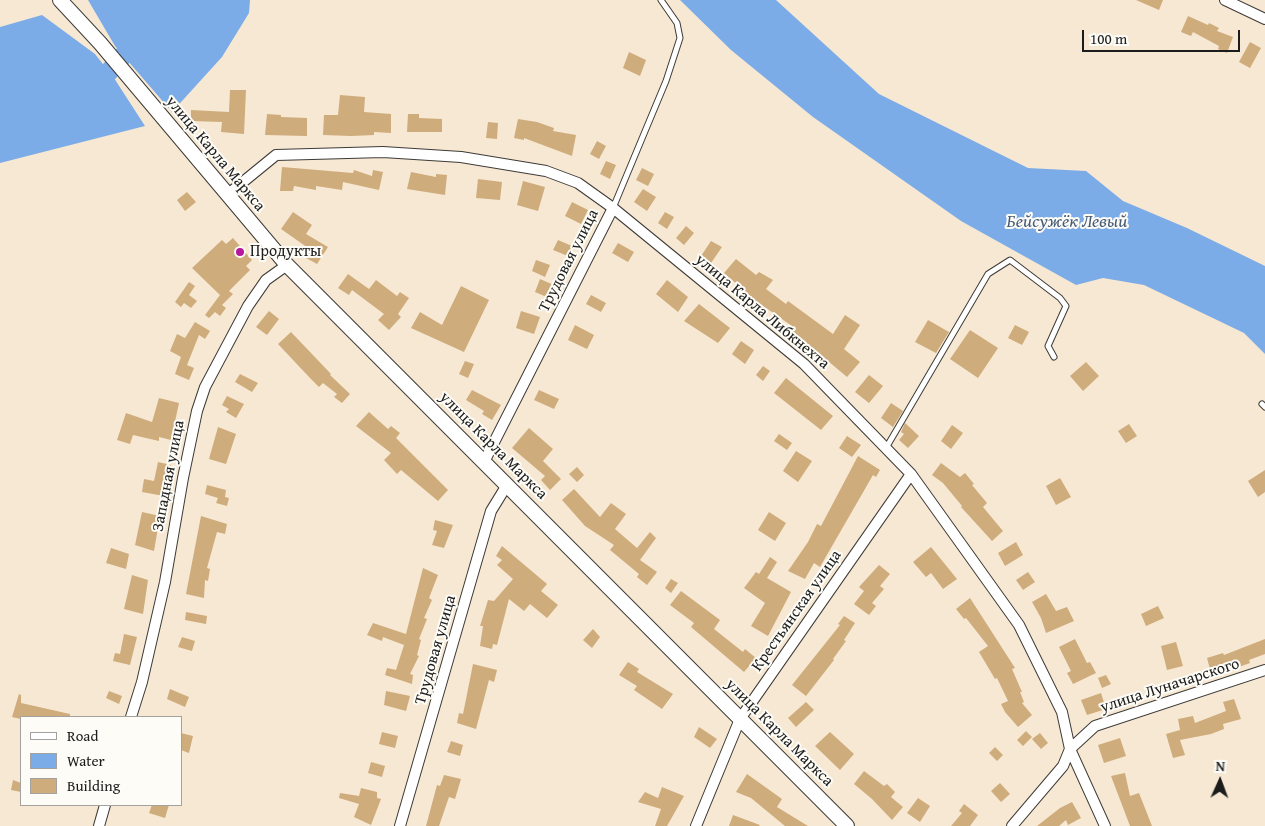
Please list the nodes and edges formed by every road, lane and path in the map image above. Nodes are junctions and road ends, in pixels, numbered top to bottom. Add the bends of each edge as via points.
1 (60, 0) edge
2 (661, 0) edge
3 (1225, 0) edge
4 (1265, 19) edge
5 (227, 196) junction
6 (613, 208) junction
7 (287, 265) junction
8 (1054, 357) dead end
9 (886, 448) junction
10 (484, 462) junction
11 (911, 474) junction
12 (507, 485) junction
13 (1265, 670) edge
14 (131, 716) edge
15 (740, 719) junction
16 (1070, 749) junction
17 (105, 806) edge
18 (99, 826) edge
19 (400, 826) edge
20 (696, 826) edge
21 (847, 826) edge
22 (1012, 826) edge
23 (1105, 826) edge

1 - 5 main road, улица Карла Маркса via 100,43
2 - 6 lane via 676,23 680,38 666,81
3 - 4 street
5 - 6 street, улица Карла Либкнехта via 276,155 383,152 461,157 546,171 578,184
5 - 7 main road, улица Карла Маркса
6 - 9 street, улица Карла Либкнехта via 804,364
6 - 10 street, Трудовая улица
7 - 10 main road, улица Карла Маркса
7 - 14 street, Западная улица via 266,280 248,306 205,387 183,478 165,582
8 - 9 lane via 1048,346 1066,306 1010,260 988,274
9 - 11 street, улица Карла Либкнехта
10 - 12 main road, улица Карла Маркса
11 - 15 street, Крестьянская улица
11 - 16 street, улица Карла Либкнехта via 1019,626 1062,712
12 - 15 main road, улица Карла Маркса
12 - 19 street, Трудовая улица via 492,511
13 - 16 street, улица Луначарского via 1096,726
15 - 20 street, Крестьянская улица
15 - 21 main road, улица Карла Маркса
16 - 22 street, улица Луначарского via 1063,766
16 - 23 street, улица Карла Либкнехта
17 - 18 street

